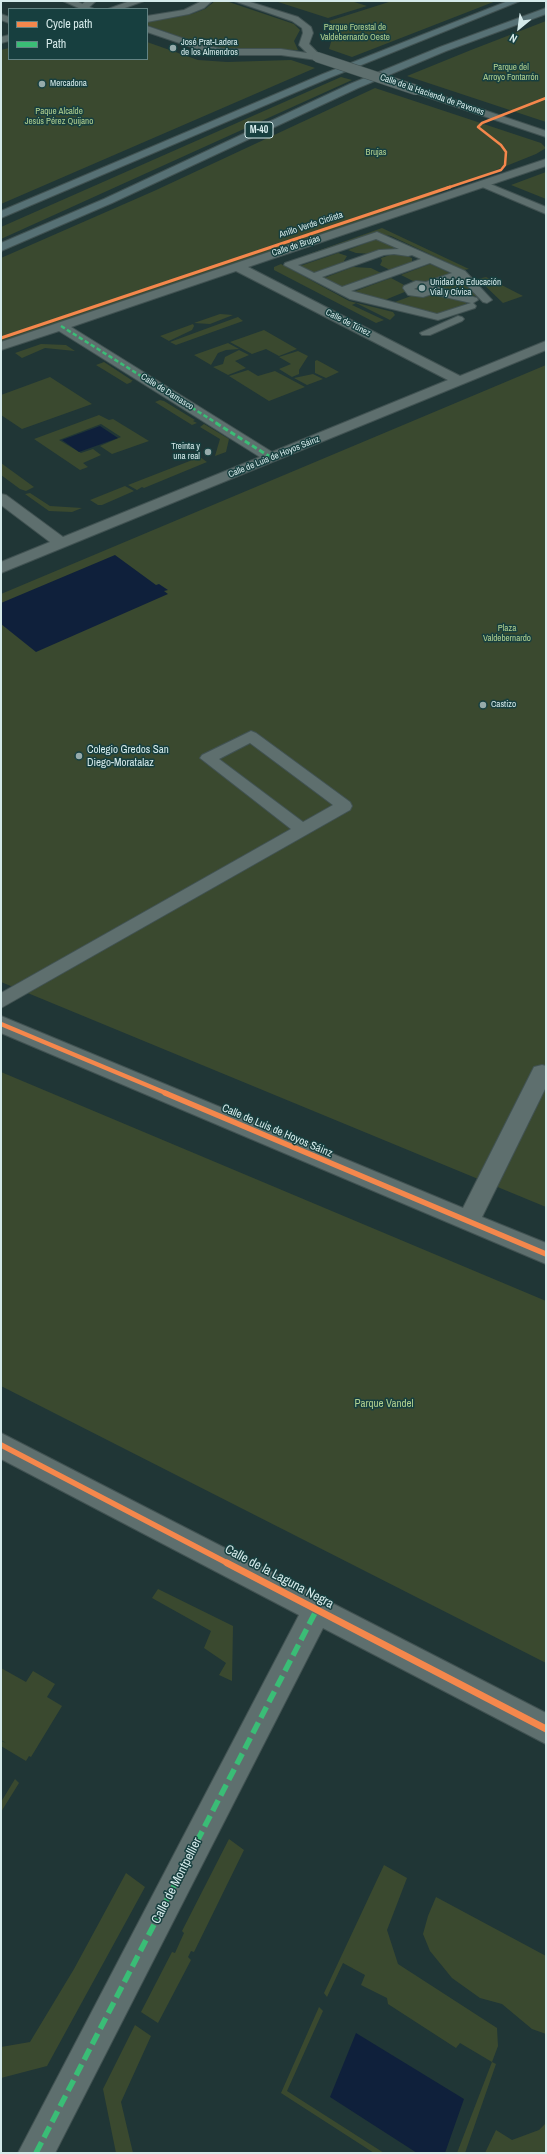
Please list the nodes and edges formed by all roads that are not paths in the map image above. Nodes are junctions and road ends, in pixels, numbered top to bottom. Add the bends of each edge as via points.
1 (67, 1) edge
2 (92, 1) edge
3 (140, 1) edge
4 (208, 1) edge
5 (238, 1) edge
6 (516, 1) edge
7 (87, 8) edge
8 (116, 8) edge
9 (546, 12) edge
10 (148, 18) edge
11 (148, 29) edge
12 (317, 57) junction
13 (546, 134) edge
14 (546, 162) edge
15 (488, 182) junction
16 (546, 203) edge
17 (546, 211) edge
18 (1, 215) edge
19 (1, 247) edge
20 (339, 248) junction
21 (351, 259) junction
22 (430, 259) junction
23 (370, 260) junction
24 (412, 265) junction
25 (237, 266) junction
26 (460, 273) junction
27 (390, 274) junction
28 (313, 277) junction
29 (411, 288) junction
30 (429, 288) junction
31 (342, 291) junction
32 (380, 303) junction
33 (472, 303) junction
34 (485, 304) junction
35 (61, 326) junction
36 (426, 333) dead end
37 (546, 345) edge
38 (1, 346) edge
39 (460, 381) junction
40 (272, 458) junction
41 (1, 498) edge
42 (61, 543) junction
43 (1, 568) edge
44 (301, 829) junction
45 (1, 1001) edge
46 (1, 1024) edge
47 (542, 1073) dead end
48 (468, 1222) junction
49 (546, 1254) edge
50 (1, 1445) edge
51 (317, 1609) junction
52 (546, 1729) edge
53 (36, 2153) edge

1 - 7 street
2 - 7 street
3 - 8 street
4 - 10 street via 186,12
5 - 12 street via 295,19 306,27 308,33 304,45
6 - 18 highway, M-40 via 326,76
9 - 19 highway, M-40 via 354,86 108,201
11 - 12 street, Calle de la Hacienda de Pavones via 203,48 225,52 281,52
12 - 13 street, Calle de la Hacienda de Pavones, bridge
14 - 15 street, Calle de Brujas
15 - 16 lane
15 - 17 lane
15 - 25 street, Calle de Brujas
20 - 21 lane
20 - 22 lane via 377,235
20 - 28 lane via 289,265
21 - 23 lane
21 - 28 lane
22 - 24 lane
22 - 26 lane
23 - 24 lane via 394,251 404,252 414,256 416,261
23 - 27 lane
24 - 27 lane
25 - 35 street, Calle de Brujas
25 - 39 street, Calle de Túnez
26 - 30 lane
26 - 34 lane
27 - 29 lane
27 - 31 lane
28 - 31 lane
29 - 30 lane
29 - 32 lane
30 - 33 lane
31 - 32 lane via 354,297
32 - 33 lane via 438,317
33 - 34 lane
34 - 36 lane
35 - 38 street, Calle de Brujas
35 - 40 street, Calle de Damasco
37 - 39 street, Calle de Luis de Hoyos Sáinz
39 - 40 street, Calle de Luis de Hoyos Sáinz
40 - 42 street, Calle de Luis de Hoyos Sáinz
41 - 42 street
42 - 43 street, Calle de Luis de Hoyos Sáinz
44 - 44 lane via 344,806 251,736 208,758
44 - 45 lane
46 - 48 street, Calle de Luis de Hoyos Sáinz
47 - 48 street
48 - 49 street, Calle de Luis de Hoyos Sáinz
50 - 51 street, Calle de la Laguna Negra
51 - 52 street, Calle de la Laguna Negra
51 - 53 street, Calle de Montpellier

